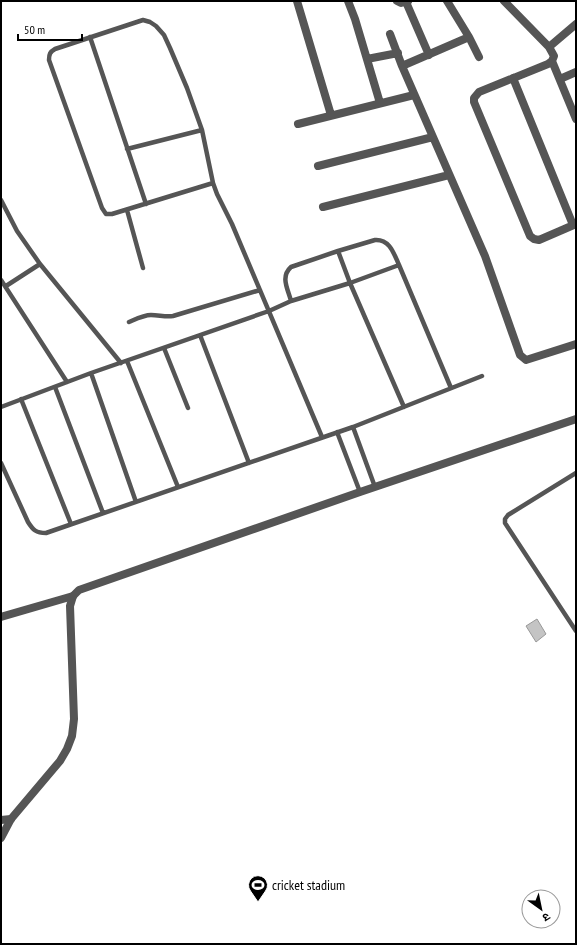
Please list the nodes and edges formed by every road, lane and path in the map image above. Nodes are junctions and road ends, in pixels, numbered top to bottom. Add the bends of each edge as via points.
1 (297, 1) edge
2 (348, 1) edge
3 (397, 1) edge
4 (407, 1) edge
5 (447, 1) edge
6 (504, 1) edge
7 (576, 24) edge
8 (390, 34) dead end
9 (90, 37) junction
10 (469, 38) junction
11 (549, 47) junction
12 (398, 53) junction
13 (429, 55) junction
14 (479, 57) dead end
15 (367, 59) junction
16 (552, 61) junction
17 (402, 66) junction
18 (576, 72) edge
19 (513, 78) junction
20 (560, 79) junction
21 (414, 95) junction
22 (380, 103) junction
23 (331, 115) junction
24 (576, 119) edge
25 (298, 124) dead end
26 (202, 130) junction
27 (433, 136) junction
28 (127, 149) junction
29 (318, 166) dead end
30 (449, 175) junction
31 (213, 183) junction
32 (1, 200) edge
33 (146, 204) junction
34 (324, 206) dead end
35 (127, 210) junction
36 (575, 225) edge
37 (338, 251) junction
38 (40, 264) junction
39 (399, 265) junction
40 (143, 268) dead end
41 (1, 280) edge
42 (350, 283) junction
43 (6, 286) junction
44 (260, 290) junction
45 (291, 301) junction
46 (268, 311) junction
47 (129, 322) dead end
48 (200, 335) junction
49 (576, 344) edge
50 (164, 348) junction
51 (127, 361) junction
52 (121, 363) junction
53 (91, 374) junction
54 (482, 376) dead end
55 (67, 382) junction
56 (55, 387) junction
57 (451, 388) junction
58 (22, 399) junction
59 (1, 407) edge
60 (404, 407) junction
61 (188, 408) dead end
62 (576, 420) edge
63 (353, 427) junction
64 (337, 432) junction
65 (322, 437) junction
66 (1, 463) edge
67 (249, 463) junction
68 (576, 472) edge
69 (178, 487) junction
70 (375, 487) junction
71 (360, 492) junction
72 (136, 502) junction
73 (103, 513) junction
74 (71, 524) junction
75 (73, 596) junction
76 (1, 617) edge
77 (576, 631) edge
78 (11, 819) junction
79 (1, 820) edge
80 (1, 838) edge

1 - 23 street
2 - 15 street
3 - 4 street
4 - 13 street
5 - 10 street
6 - 11 street
7 - 11 street
8 - 12 street
9 - 26 lane via 143,20 156,26 170,48
9 - 28 lane
9 - 35 lane via 55,49 49,55 49,60 102,208 106,214
10 - 13 street
10 - 14 street
11 - 16 street via 554,56
12 - 15 street
12 - 17 street
13 - 17 street
15 - 22 street
16 - 19 street
16 - 20 street
17 - 21 street
18 - 20 street
19 - 36 street
19 - 36 street via 479,92 474,102 530,236 539,240
20 - 24 street
21 - 22 street
21 - 27 street
22 - 23 street
23 - 25 street
26 - 28 lane
26 - 31 lane
27 - 29 street
27 - 30 street
28 - 33 lane
30 - 34 street
30 - 49 street via 485,256 520,355 526,360
31 - 33 lane
31 - 44 lane
32 - 38 lane via 17,231
33 - 35 lane
35 - 40 lane
37 - 39 lane via 381,239 391,247
37 - 42 lane
37 - 45 lane via 286,271
38 - 43 lane
38 - 52 lane
39 - 42 lane
39 - 57 lane
41 - 43 lane
42 - 45 lane
42 - 60 lane
43 - 55 lane
44 - 46 lane
44 - 47 lane via 173,316 149,315
45 - 46 lane
46 - 48 lane
46 - 65 lane
48 - 50 lane
48 - 67 lane
50 - 51 lane
50 - 61 lane
51 - 52 lane
51 - 69 lane
52 - 53 lane
53 - 55 lane
53 - 72 lane
54 - 57 lane
55 - 56 lane
56 - 58 lane
56 - 73 lane
57 - 60 lane
58 - 59 lane
58 - 74 lane
60 - 63 lane
62 - 70 street
63 - 64 lane
63 - 70 lane
64 - 65 lane
64 - 71 lane
65 - 67 lane
66 - 74 lane via 32,529 38,533 46,533
67 - 69 lane
68 - 77 lane via 505,519 505,523
69 - 72 lane
70 - 71 street
71 - 75 street via 79,590
72 - 73 lane
73 - 74 lane
75 - 76 street
75 - 78 street via 70,606 74,719 72,736 60,762
78 - 79 street
78 - 80 street

